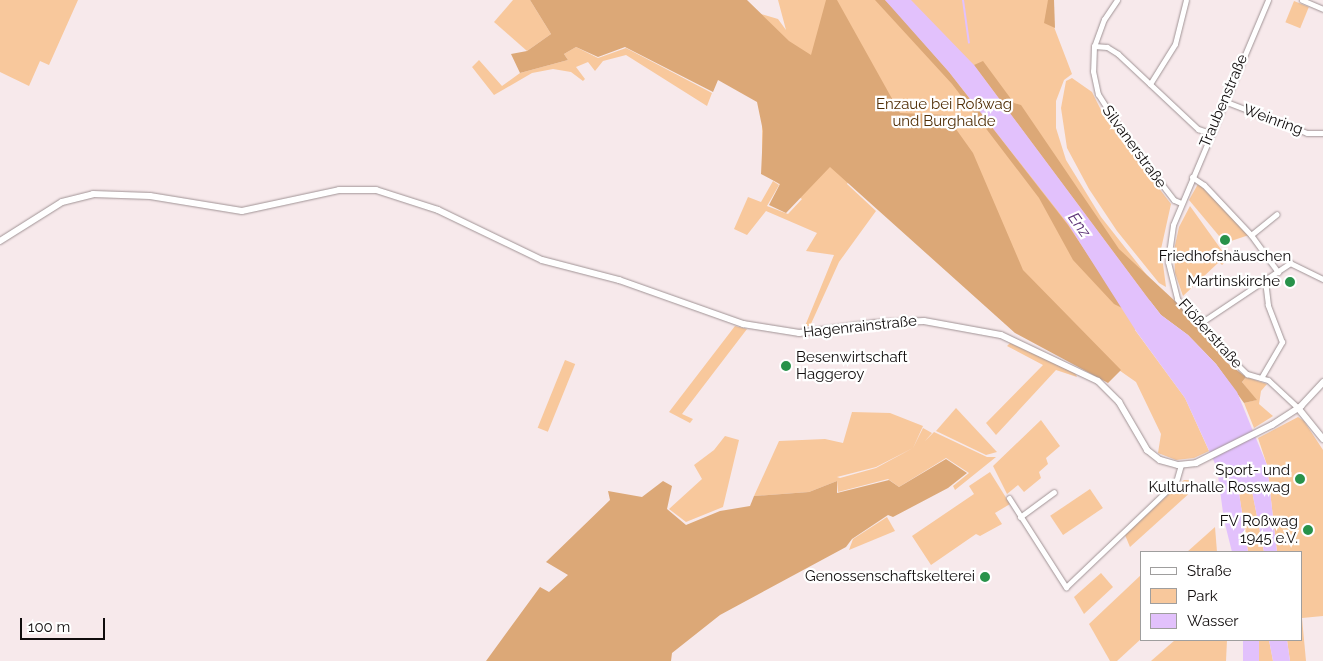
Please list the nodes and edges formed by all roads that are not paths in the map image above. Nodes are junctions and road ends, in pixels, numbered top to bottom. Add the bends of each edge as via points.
1 (1117, 0) edge
2 (1186, 0) edge
3 (1268, 0) edge
4 (1302, 0) edge
5 (1323, 9) edge
6 (1094, 46) junction
7 (1150, 84) junction
8 (1224, 101) junction
9 (1210, 133) junction
10 (1323, 133) edge
11 (1192, 177) junction
12 (1182, 204) junction
13 (1277, 214) dead end
14 (1251, 235) junction
15 (0, 241) edge
16 (1278, 272) junction
17 (1323, 280) edge
18 (1265, 282) junction
19 (1199, 324) junction
20 (1261, 378) junction
21 (1323, 382) edge
22 (1298, 408) junction
23 (1323, 439) edge
24 (1181, 465) junction
25 (1054, 492) dead end
26 (1009, 498) dead end
27 (1020, 516) junction

1 - 6 street, Silvanerstraße via 1104,19
2 - 7 street via 1175,44
3 - 8 street, Traubenstraße
4 - 5 street
6 - 7 street via 1112,50
6 - 12 street, Silvanerstraße via 1094,79 1104,107 1169,194
7 - 9 street via 1198,129
8 - 9 street, Traubenstraße
8 - 10 street, Weinring via 1306,133
9 - 11 street, Traubenstraße
11 - 12 street, Traubenstraße
11 - 14 street via 1204,185
12 - 19 street, Flößerstraße via 1170,237 1168,268 1177,299
13 - 14 street
14 - 16 street
15 - 24 street, Hagenrainstraße via 56,206 93,194 150,196 242,211 330,191 366,189 430,206 551,264 619,280 743,324 799,333 876,323 924,321 995,332 1103,384 1119,402 1145,447 1165,462
16 - 17 street via 1294,263
16 - 18 street
18 - 19 street
18 - 20 street via 1268,305 1282,342
19 - 20 street, Flößerstraße via 1239,368
20 - 22 street, Flößerstraße via 1268,380
21 - 22 street
22 - 23 street
22 - 24 street via 1203,460
24 - 27 street via 1176,482 1066,587
25 - 27 street
26 - 27 street

